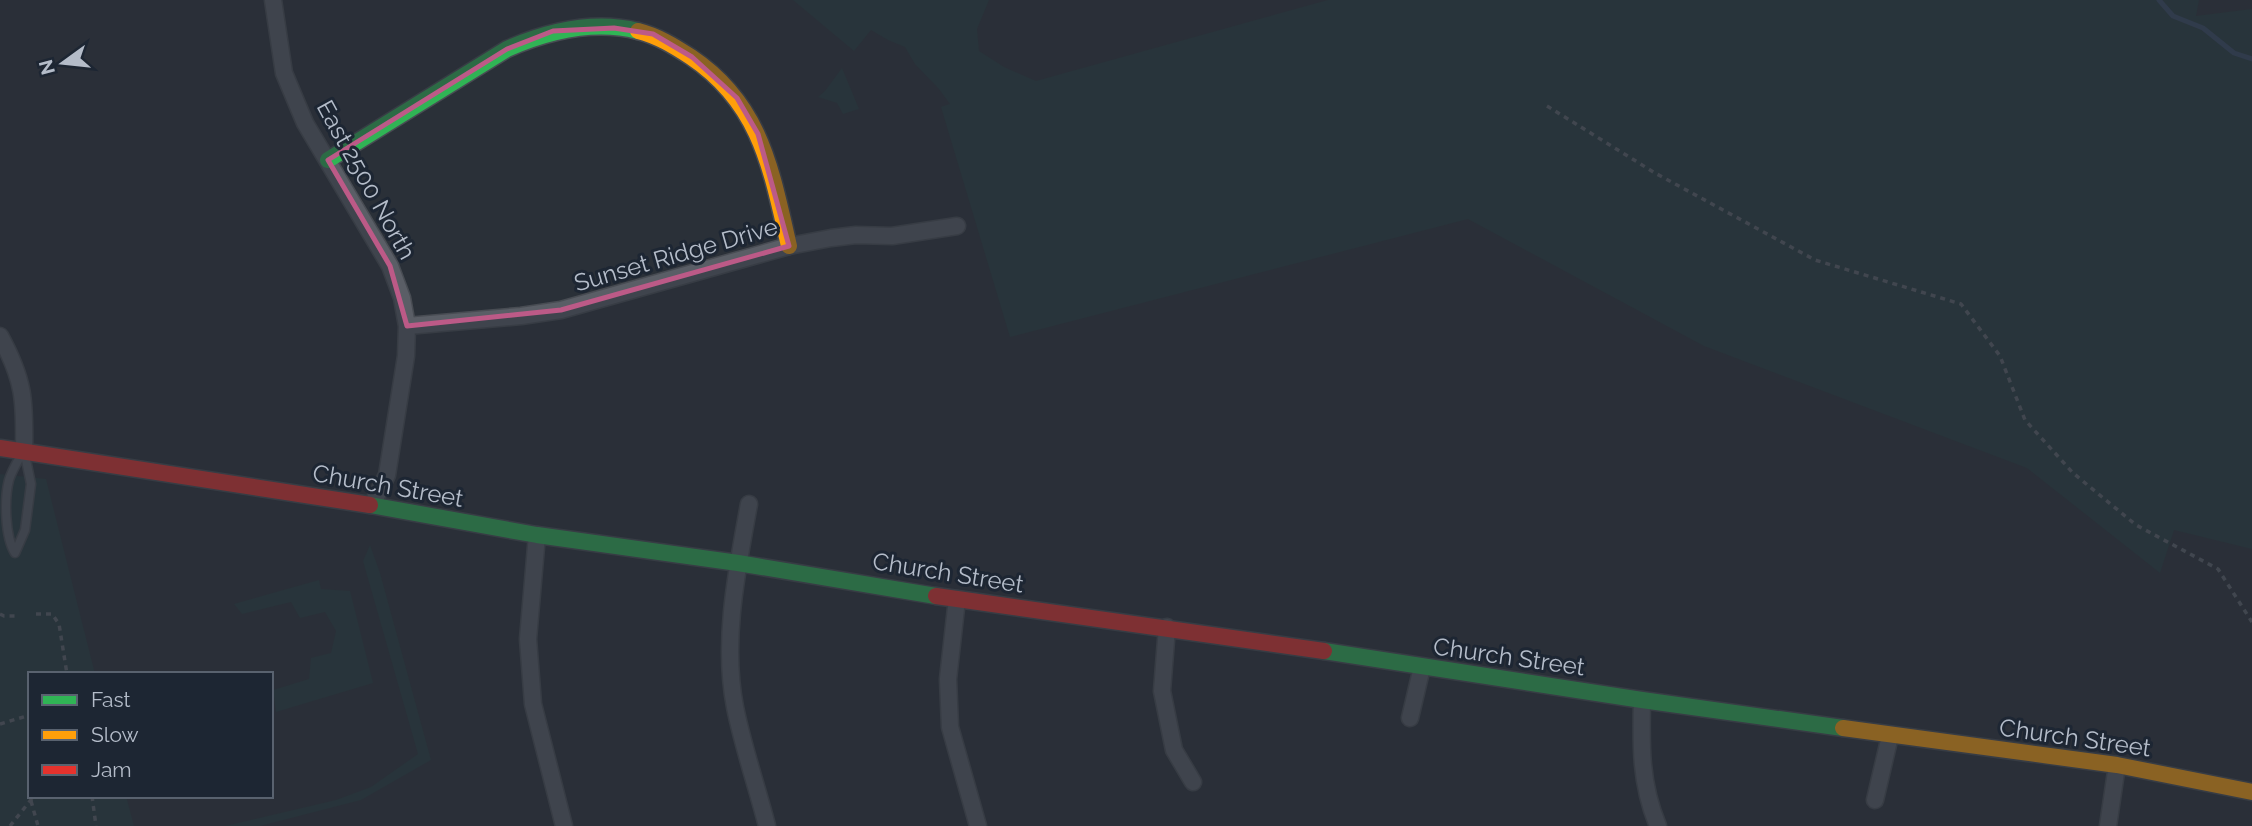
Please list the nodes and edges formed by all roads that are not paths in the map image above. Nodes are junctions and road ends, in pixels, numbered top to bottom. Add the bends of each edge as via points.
1 (273, 0) edge
2 (328, 160) junction
3 (957, 226) dead end
4 (789, 246) junction
5 (407, 326) junction
6 (0, 336) edge
7 (0, 448) edge
8 (24, 450) junction
9 (372, 505) junction
10 (749, 505) dead end
11 (537, 535) junction
12 (738, 563) junction
13 (957, 599) junction
14 (1167, 627) junction
15 (1422, 667) junction
16 (1642, 700) junction
17 (1410, 718) dead end
18 (1890, 736) junction
19 (2117, 765) junction
20 (1193, 782) dead end
21 (2252, 792) edge
22 (1875, 800) dead end
23 (564, 826) edge
24 (767, 826) edge
25 (978, 826) edge
26 (1658, 826) edge
27 (2108, 826) edge

1 - 2 street, East 2500 North via 284,73 305,123
2 - 4 street via 532,37 579,28 653,34 713,71 737,98 758,134 770,168
2 - 5 street, East 2500 North via 390,266
3 - 4 street, Sunset Ridge Drive
4 - 5 street, Sunset Ridge Drive via 561,310
5 - 9 street, East 2500 North via 407,356 387,475
6 - 8 street via 22,388
7 - 8 street, Church Street
8 - 8 lane via 9,481 6,529 15,552 25,530 31,484
8 - 9 street, Church Street
9 - 11 street, Church Street
10 - 12 street
11 - 12 street, Church Street
11 - 23 street via 528,639 533,704
12 - 13 street, Church Street
12 - 24 street via 730,648 735,706
13 - 14 street, Church Street
13 - 25 street via 948,679 950,727
14 - 15 street, Church Street
14 - 20 street via 1161,691 1174,750
15 - 16 street, Church Street
15 - 17 street
16 - 18 street, Church Street
16 - 26 street via 1641,760
18 - 19 street, Church Street
18 - 22 street
19 - 21 street, Church Street
19 - 27 street

